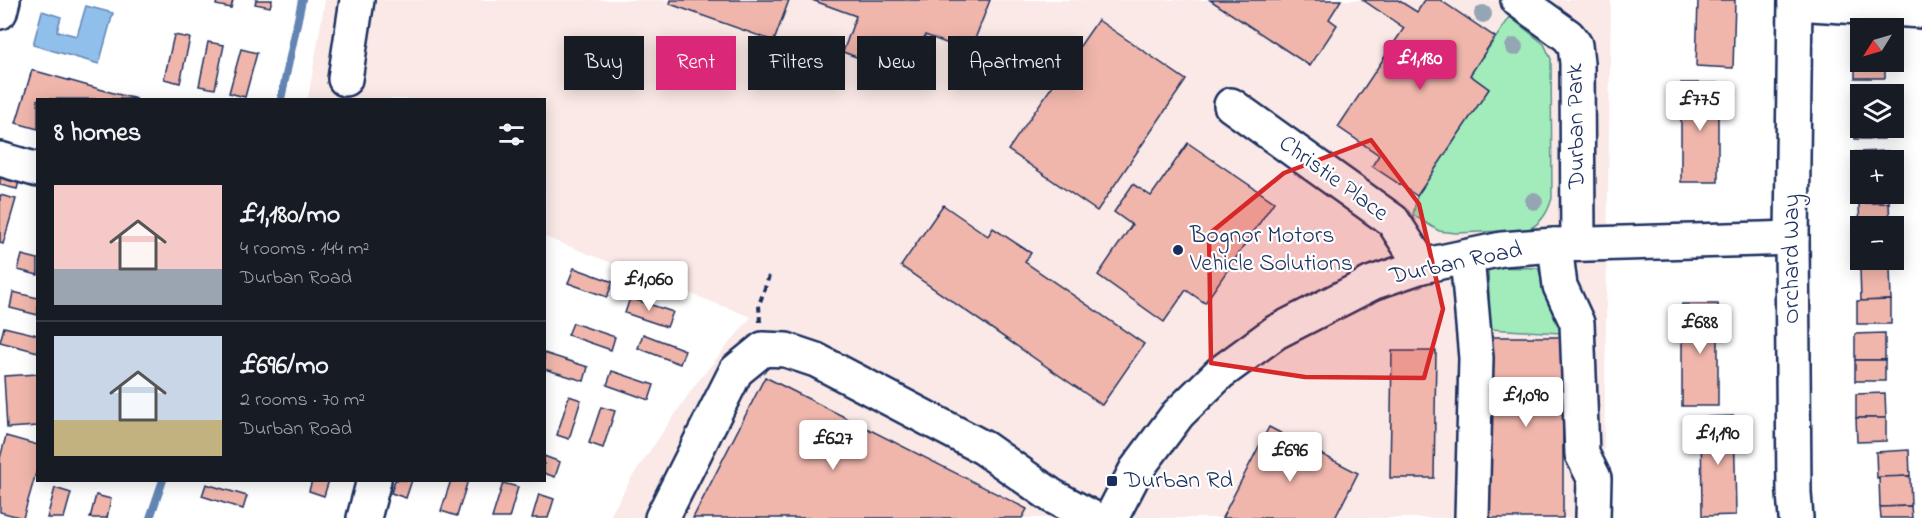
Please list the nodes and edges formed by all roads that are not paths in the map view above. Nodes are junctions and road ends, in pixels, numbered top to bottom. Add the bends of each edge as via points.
1 (3, 0) edge
2 (357, 0) edge
3 (1518, 0) edge
4 (1795, 2) edge
5 (1922, 11) edge
6 (0, 12) edge
7 (345, 79) dead end
8 (1231, 105) dead end
9 (0, 159) edge
10 (36, 169) edge
11 (1792, 238) junction
12 (1566, 244) junction
13 (1467, 257) junction
14 (1422, 266) junction
15 (373, 482) edge
16 (364, 518) edge
17 (662, 518) edge
18 (1093, 518) edge
19 (1111, 518) edge
20 (1472, 518) edge
21 (1593, 518) edge
22 (1796, 518) edge

1 - 6 street
2 - 7 street
3 - 12 street, Durban Park via 1560,28 1575,45
4 - 5 street
4 - 11 street, Orchard Way
8 - 14 street, Christie Place via 1393,221
9 - 10 street
11 - 12 street, Durban Road
11 - 22 street, Orchard Way
12 - 13 street, Durban Road via 1502,249
12 - 21 street via 1560,286 1577,323 1582,454 1593,478
13 - 14 street, Durban Road
13 - 20 street via 1476,358
14 - 19 street, Durban Road via 1372,283 1276,332 1220,373 1178,414 1143,460
15 - 16 street
17 - 18 street via 736,371 763,349 786,350 816,360 984,448 1052,496

